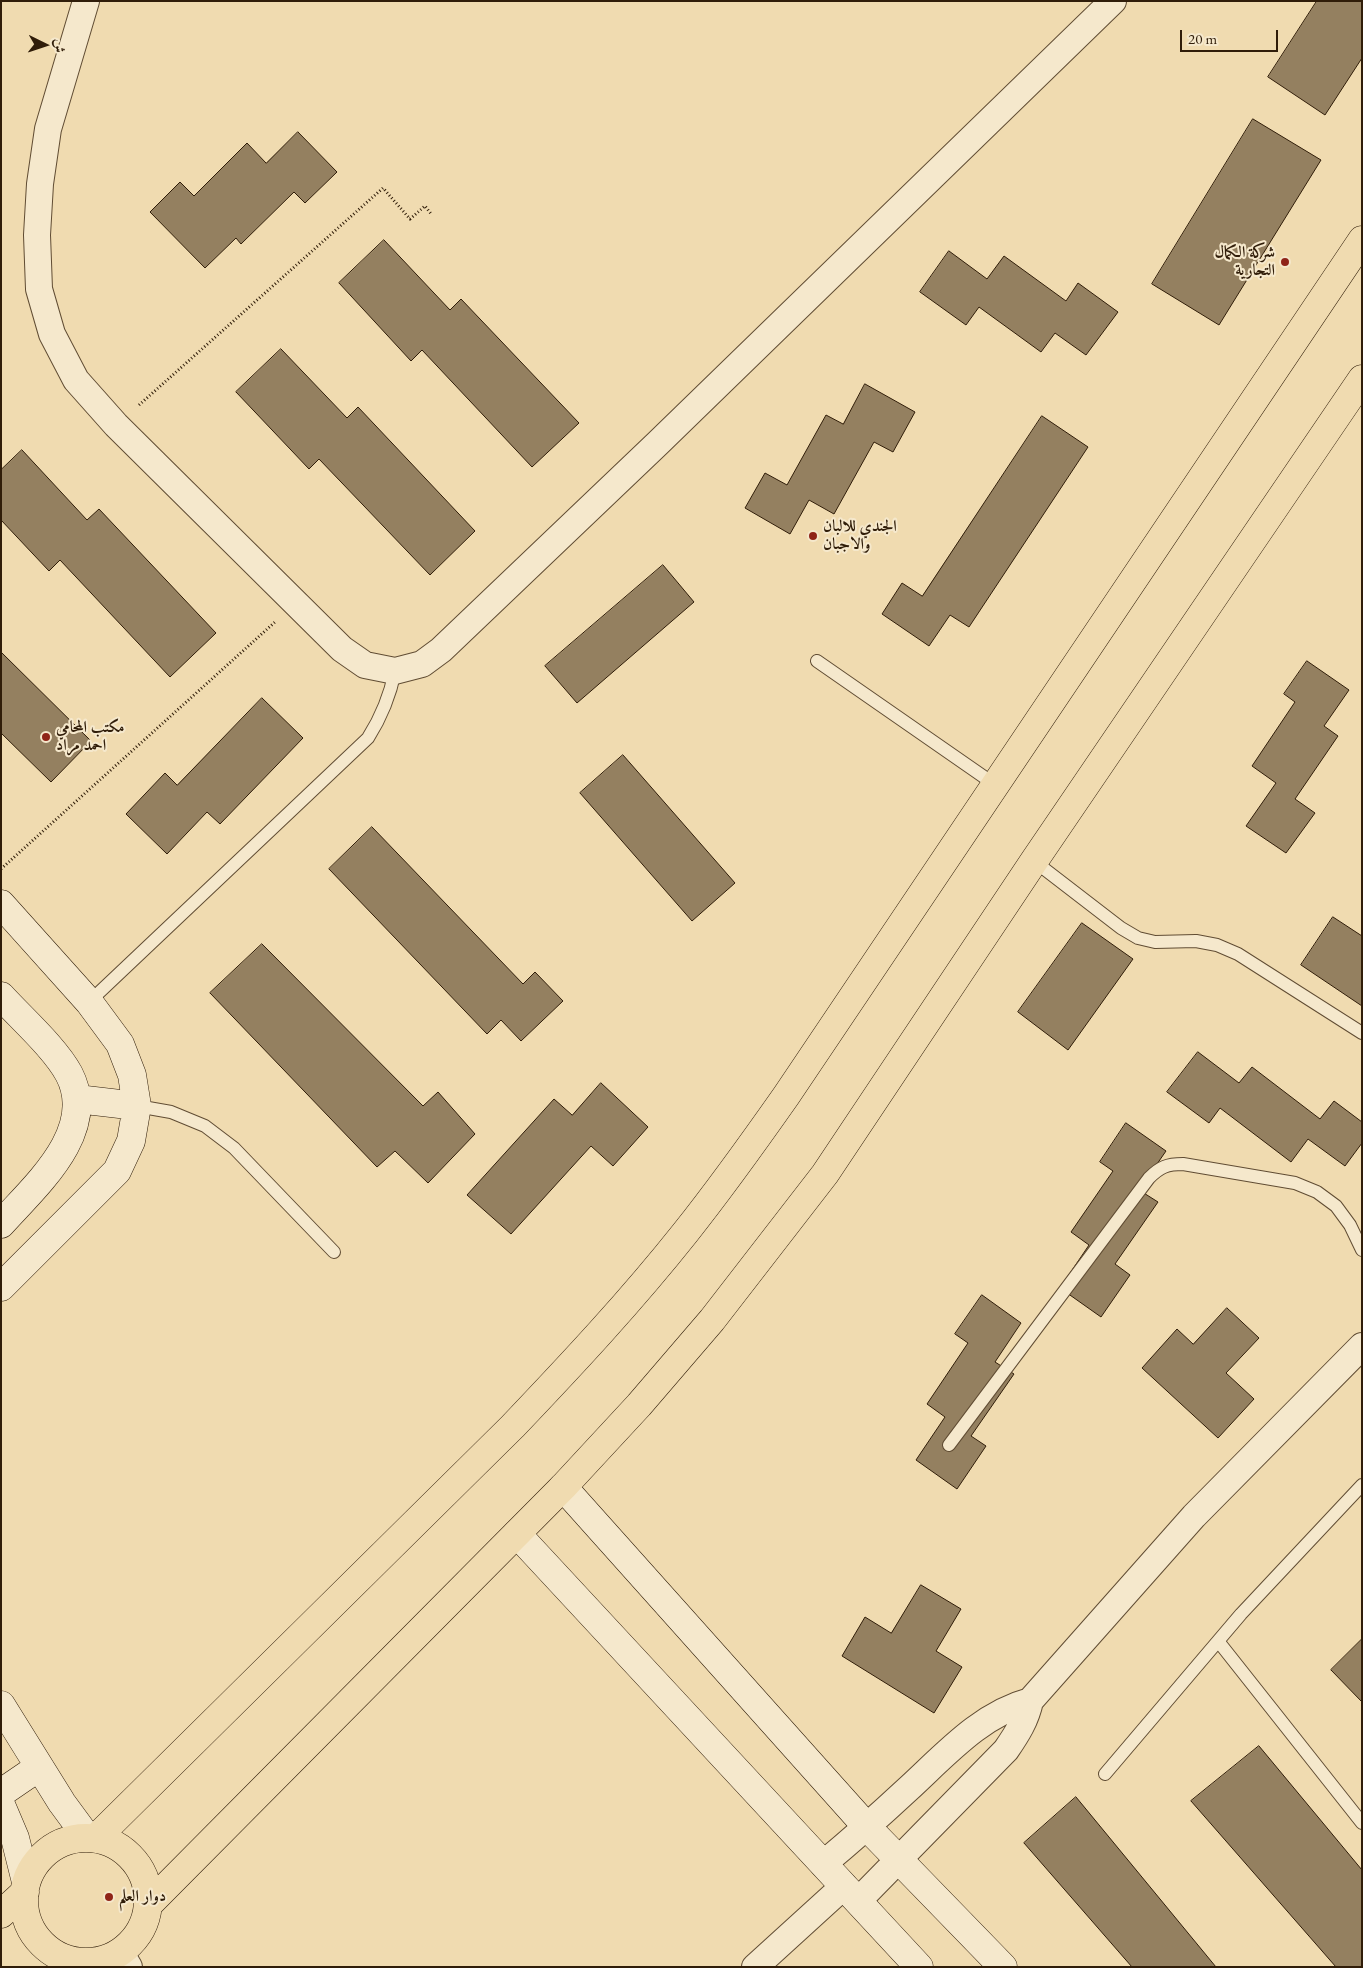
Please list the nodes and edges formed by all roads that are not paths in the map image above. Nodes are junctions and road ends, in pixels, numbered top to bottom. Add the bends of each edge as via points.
1 (86, 1) edge
2 (1113, 1) edge
3 (1362, 240) edge
4 (1362, 379) edge
5 (817, 661) dead end
6 (395, 671) junction
7 (997, 786) junction
8 (1034, 861) junction
9 (1, 904) edge
10 (1, 996) edge
11 (89, 1002) junction
12 (1362, 1032) edge
13 (77, 1099) junction
14 (136, 1106) junction
15 (1, 1224) edge
16 (1362, 1250) edge
17 (334, 1252) dead end
18 (1, 1288) edge
19 (1362, 1346) edge
20 (949, 1445) dead end
21 (1362, 1485) edge
22 (564, 1487) junction
23 (517, 1534) junction
24 (1218, 1641) junction
25 (1030, 1701) junction
26 (1, 1705) edge
27 (39, 1767) junction
28 (1105, 1774) dead end
29 (1, 1792) edge
30 (1, 1805) edge
31 (1362, 1823) edge
32 (867, 1827) junction
33 (91, 1837) junction
34 (898, 1860) junction
35 (823, 1864) junction
36 (25, 1887) junction
37 (851, 1894) junction
38 (148, 1905) junction
39 (1, 1914) edge
40 (124, 1959) edge
41 (82, 1964) edge
42 (755, 1967) edge
43 (920, 1967) edge
44 (1003, 1967) edge

1 - 6 street via 48,129 40,184 37,235 39,290 52,334 76,380 116,425 296,604 342,649 365,665
2 - 6 street via 440,650 422,664
3 - 7 main road
4 - 8 main road
5 - 7 lane
6 - 11 lane via 390,695 368,738
7 - 33 main road via 737,1166 629,1300 513,1426
8 - 12 lane via 1138,938 1217,945 1238,954
8 - 22 main road via 825,1174 712,1320
9 - 11 main road
10 - 13 main road via 56,1054 70,1075
11 - 14 main road via 120,1044 132,1075
13 - 14 main road
13 - 15 main road via 74,1128 61,1155
14 - 17 lane via 172,1112 205,1126 234,1148
14 - 18 main road via 131,1140 117,1171
16 - 20 lane via 1336,1206 1317,1192 1295,1183 1182,1164 1158,1169
19 - 25 street via 1194,1516
21 - 24 lane
22 - 23 main road
22 - 32 main road
23 - 35 main road
23 - 38 main road
24 - 28 lane
24 - 31 lane
25 - 32 street via 1001,1712 968,1734
25 - 34 street via 1018,1733 1006,1750
26 - 27 main road
27 - 29 main road
27 - 33 main road via 62,1803
30 - 36 main road via 15,1838
32 - 34 main road
32 - 35 street
33 - 36 main road via 61,1843 39,1859
33 - 38 main road via 118,1846 135,1861 146,1882
34 - 37 street
34 - 44 main road
35 - 37 main road
36 - 39 main road
36 - 41 main road via 26,1918 39,1941 60,1956
37 - 42 street
37 - 43 main road
38 - 40 main road via 144,1923
40 - 41 main road

